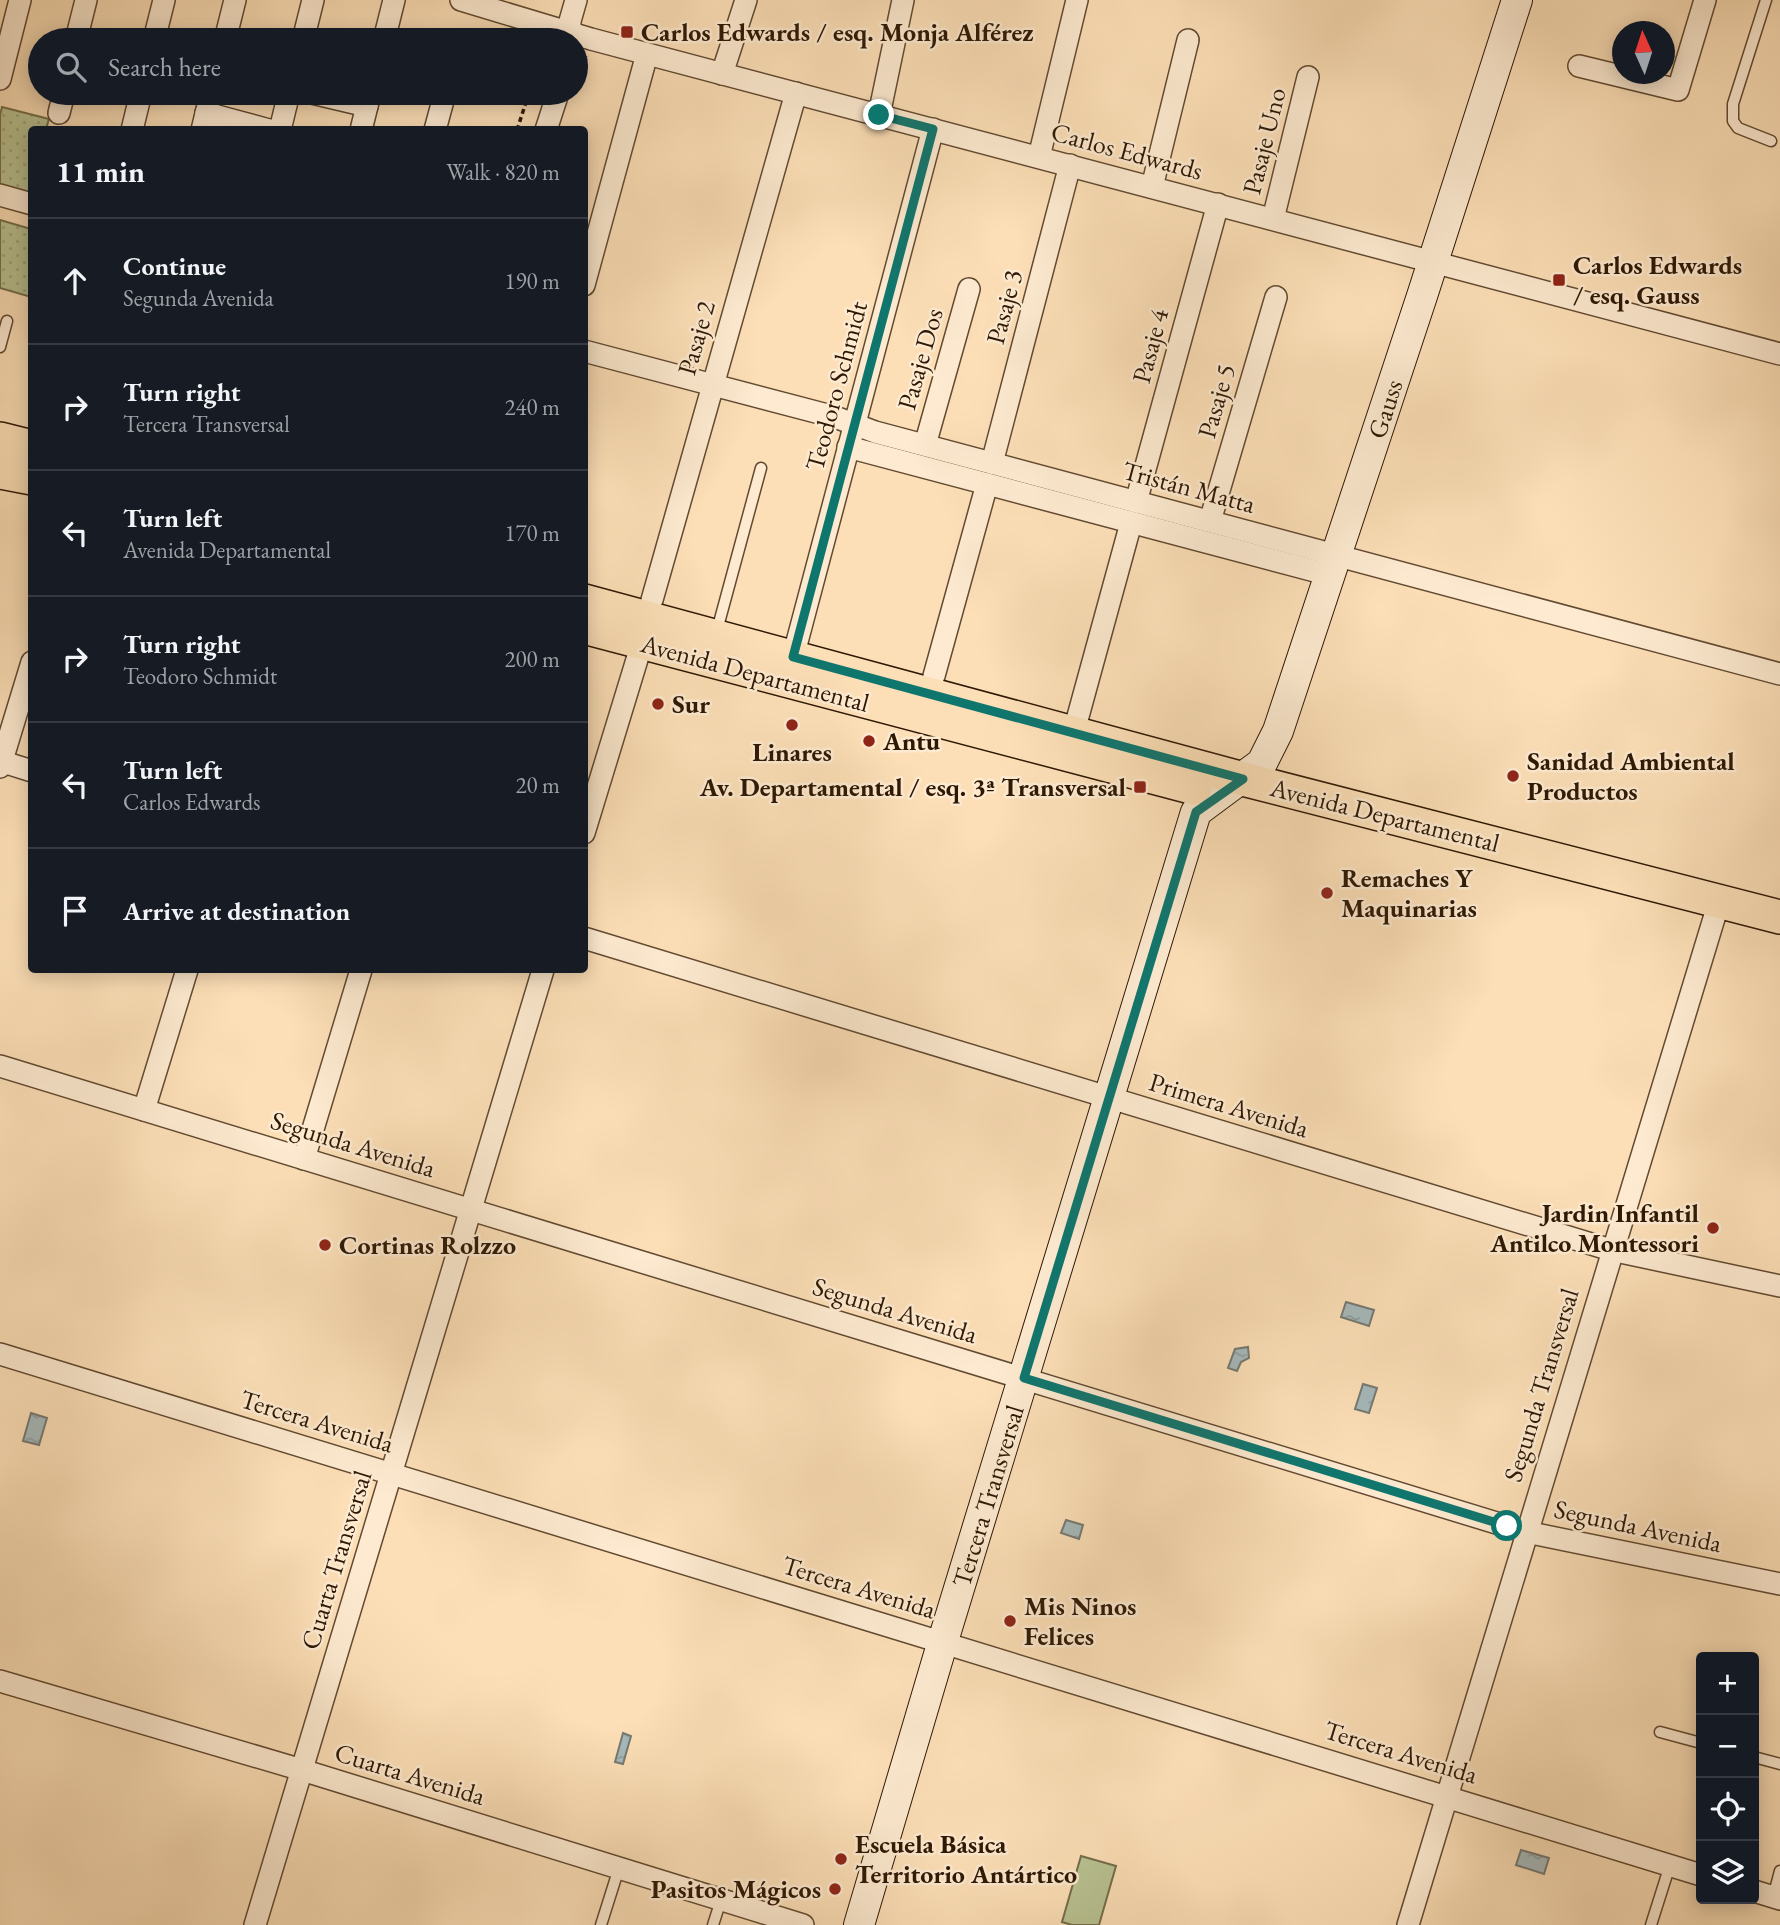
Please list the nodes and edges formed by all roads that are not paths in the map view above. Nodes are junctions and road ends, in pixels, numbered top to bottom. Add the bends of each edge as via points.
1 (20, 0) edge
2 (86, 0) edge
3 (164, 0) edge
4 (235, 0) edge
5 (313, 0) edge
6 (394, 0) edge
7 (463, 0) edge
8 (576, 0) edge
9 (746, 0) edge
10 (903, 0) edge
11 (1077, 0) edge
12 (1517, 0) edge
13 (1705, 0) edge
14 (1766, 0) edge
15 (79, 28) edge
16 (157, 28) edge
17 (228, 28) edge
18 (306, 28) edge
19 (387, 28) edge
20 (547, 28) edge
21 (573, 28) edge
22 (5, 40) edge
23 (1188, 40) dead end
24 (588, 41) edge
25 (647, 54) junction
26 (1579, 66) dead end
27 (722, 74) junction
28 (1308, 77) dead end
29 (0, 79) edge
30 (796, 93) junction
31 (133, 105) edge
32 (286, 105) edge
33 (368, 105) edge
34 (442, 105) edge
35 (554, 105) edge
36 (206, 112) edge
37 (879, 115) junction
38 (132, 126) edge
39 (255, 126) edge
40 (281, 126) edge
41 (362, 126) edge
42 (436, 126) edge
43 (547, 126) edge
44 (933, 129) junction
45 (1771, 141) dead end
46 (1039, 157) junction
47 (1070, 165) junction
48 (1152, 187) junction
49 (0, 195) edge
50 (28, 203) edge
51 (1218, 204) junction
52 (1273, 219) junction
53 (1434, 261) junction
54 (588, 270) edge
55 (969, 289) dead end
56 (1276, 297) dead end
57 (7, 321) dead end
58 (0, 347) edge
59 (588, 352) edge
60 (1780, 354) edge
61 (712, 384) junction
62 (854, 425) junction
63 (0, 439) edge
64 (925, 445) junction
65 (28, 446) edge
66 (848, 447) junction
67 (992, 463) junction
68 (761, 468) dead end
69 (0, 472) edge
70 (28, 477) edge
71 (987, 484) junction
72 (1136, 502) junction
73 (1210, 521) junction
74 (1131, 523) junction
75 (1333, 565) junction
76 (588, 602) edge
77 (648, 620) junction
78 (588, 627) edge
79 (716, 636) junction
80 (793, 657) junction
81 (1780, 674) edge
82 (28, 675) edge
83 (934, 676) dead end
84 (1074, 731) junction
85 (1, 763) edge
86 (28, 770) edge
87 (1230, 787) junction
88 (588, 820) edge
89 (1715, 911) junction
90 (1780, 918) edge
91 (588, 939) edge
92 (1780, 939) edge
93 (186, 973) edge
94 (360, 973) edge
95 (542, 973) edge
96 (0, 1066) edge
97 (1109, 1098) junction
98 (144, 1110) junction
99 (304, 1159) junction
100 (471, 1210) junction
101 (1611, 1250) junction
102 (1780, 1286) edge
103 (0, 1354) edge
104 (1024, 1378) junction
105 (392, 1474) junction
106 (1526, 1532) junction
107 (1780, 1584) edge
108 (943, 1642) junction
109 (0, 1681) edge
110 (1660, 1732) dead end
111 (1696, 1742) edge
112 (1759, 1758) edge
113 (1780, 1764) edge
114 (302, 1770) junction
115 (1446, 1795) junction
116 (1670, 1865) junction
117 (619, 1868) junction
118 (1780, 1871) edge
119 (1696, 1873) edge
120 (1769, 1896) edge
121 (721, 1900) junction
122 (256, 1925) edge
123 (601, 1925) edge
124 (713, 1925) edge
125 (803, 1925) edge
126 (859, 1925) edge
127 (1408, 1925) edge
128 (1651, 1925) edge

1 - 22 street
2 - 15 street
3 - 16 street
4 - 17 street
5 - 18 street
6 - 19 street
7 - 20 street, Carlos Edwards
8 - 21 street via 570,21
9 - 27 street
10 - 37 street
11 - 46 street
12 - 53 street, Gauss
13 - 26 street via 1678,90
14 - 45 lane via 1733,115 1738,128
22 - 29 street
23 - 48 street
24 - 25 street, Carlos Edwards
25 - 27 street, Carlos Edwards
25 - 54 street
27 - 30 street, Carlos Edwards
28 - 52 street, Pasaje Uno
30 - 37 street, Carlos Edwards
30 - 61 street, Pasaje 2
31 - 38 street
32 - 40 street
33 - 41 street
34 - 42 street
35 - 43 street
36 - 39 street
37 - 44 street, Carlos Edwards
44 - 46 street, Carlos Edwards
44 - 62 street, Teodoro Schmidt
46 - 47 street, Carlos Edwards
47 - 48 street, Carlos Edwards
47 - 67 street, Pasaje 3
48 - 51 street, Carlos Edwards
49 - 50 street
51 - 52 street, Carlos Edwards
51 - 72 street, Pasaje 4
52 - 53 street, Carlos Edwards
53 - 60 street, Carlos Edwards
53 - 75 street, Gauss
55 - 64 street, Pasaje Dos
56 - 73 street, Pasaje 5
57 - 58 lane
59 - 61 street, Tristán Matta
61 - 62 street, Tristán Matta
61 - 77 street, Pasaje 2
62 - 64 street, Tristán Matta
62 - 66 street, Teodoro Schmidt
63 - 65 main road
64 - 67 street, Tristán Matta
66 - 71 street, Tristán Matta
66 - 80 street, Teodoro Schmidt
67 - 72 street, Tristán Matta
68 - 79 lane
69 - 70 main road
71 - 74 street, Tristán Matta
71 - 83 street
72 - 73 street, Tristán Matta
73 - 75 street, Tristán Matta
74 - 75 street, Tristán Matta
74 - 84 street
75 - 81 street, Tristán Matta
75 - 87 street, Gauss via 1270,750 1262,763
76 - 77 main road, Avenida Departamental
77 - 78 main road, Avenida Departamental
77 - 79 main road, Avenida Departamental
77 - 87 main road, Avenida Departamental
77 - 88 street
79 - 80 main road, Avenida Departamental
80 - 84 main road, Avenida Departamental
82 - 85 street
84 - 87 main road, Avenida Departamental
85 - 86 street
87 - 89 main road, Avenida Departamental
87 - 97 street, Tercera Transversal via 1196,812
89 - 90 main road, Avenida Departamental
89 - 92 main road, Avenida Departamental
89 - 101 street, Segunda Transversal
91 - 97 street, Primera Avenida
93 - 98 street
94 - 99 street
95 - 100 street, Cuarta Transversal
96 - 98 street, Segunda Avenida
97 - 101 street, Primera Avenida
97 - 104 street, Tercera Transversal
98 - 99 street, Segunda Avenida
99 - 100 street, Segunda Avenida
100 - 104 street, Segunda Avenida
100 - 105 street, Cuarta Transversal
101 - 102 street, Primera Avenida
101 - 106 street, Segunda Transversal
103 - 105 street, Tercera Avenida
104 - 106 street, Segunda Avenida
104 - 108 street, Tercera Transversal
105 - 108 street, Tercera Avenida
105 - 114 street, Cuarta Transversal
106 - 107 street, Segunda Avenida
106 - 115 street, Segunda Transversal
108 - 115 street, Tercera Avenida
108 - 126 street, Tercera Transversal
109 - 114 street, Cuarta Avenida
110 - 111 lane
112 - 113 lane
114 - 117 street, Cuarta Avenida
114 - 122 street, Cuarta Transversal
115 - 116 street, Tercera Avenida
115 - 127 street, Segunda Transversal
116 - 119 street, Tercera Avenida
116 - 128 lane
117 - 121 street, Cuarta Avenida
117 - 123 lane
118 - 120 lane
121 - 124 lane
121 - 125 street, Cuarta Avenida

